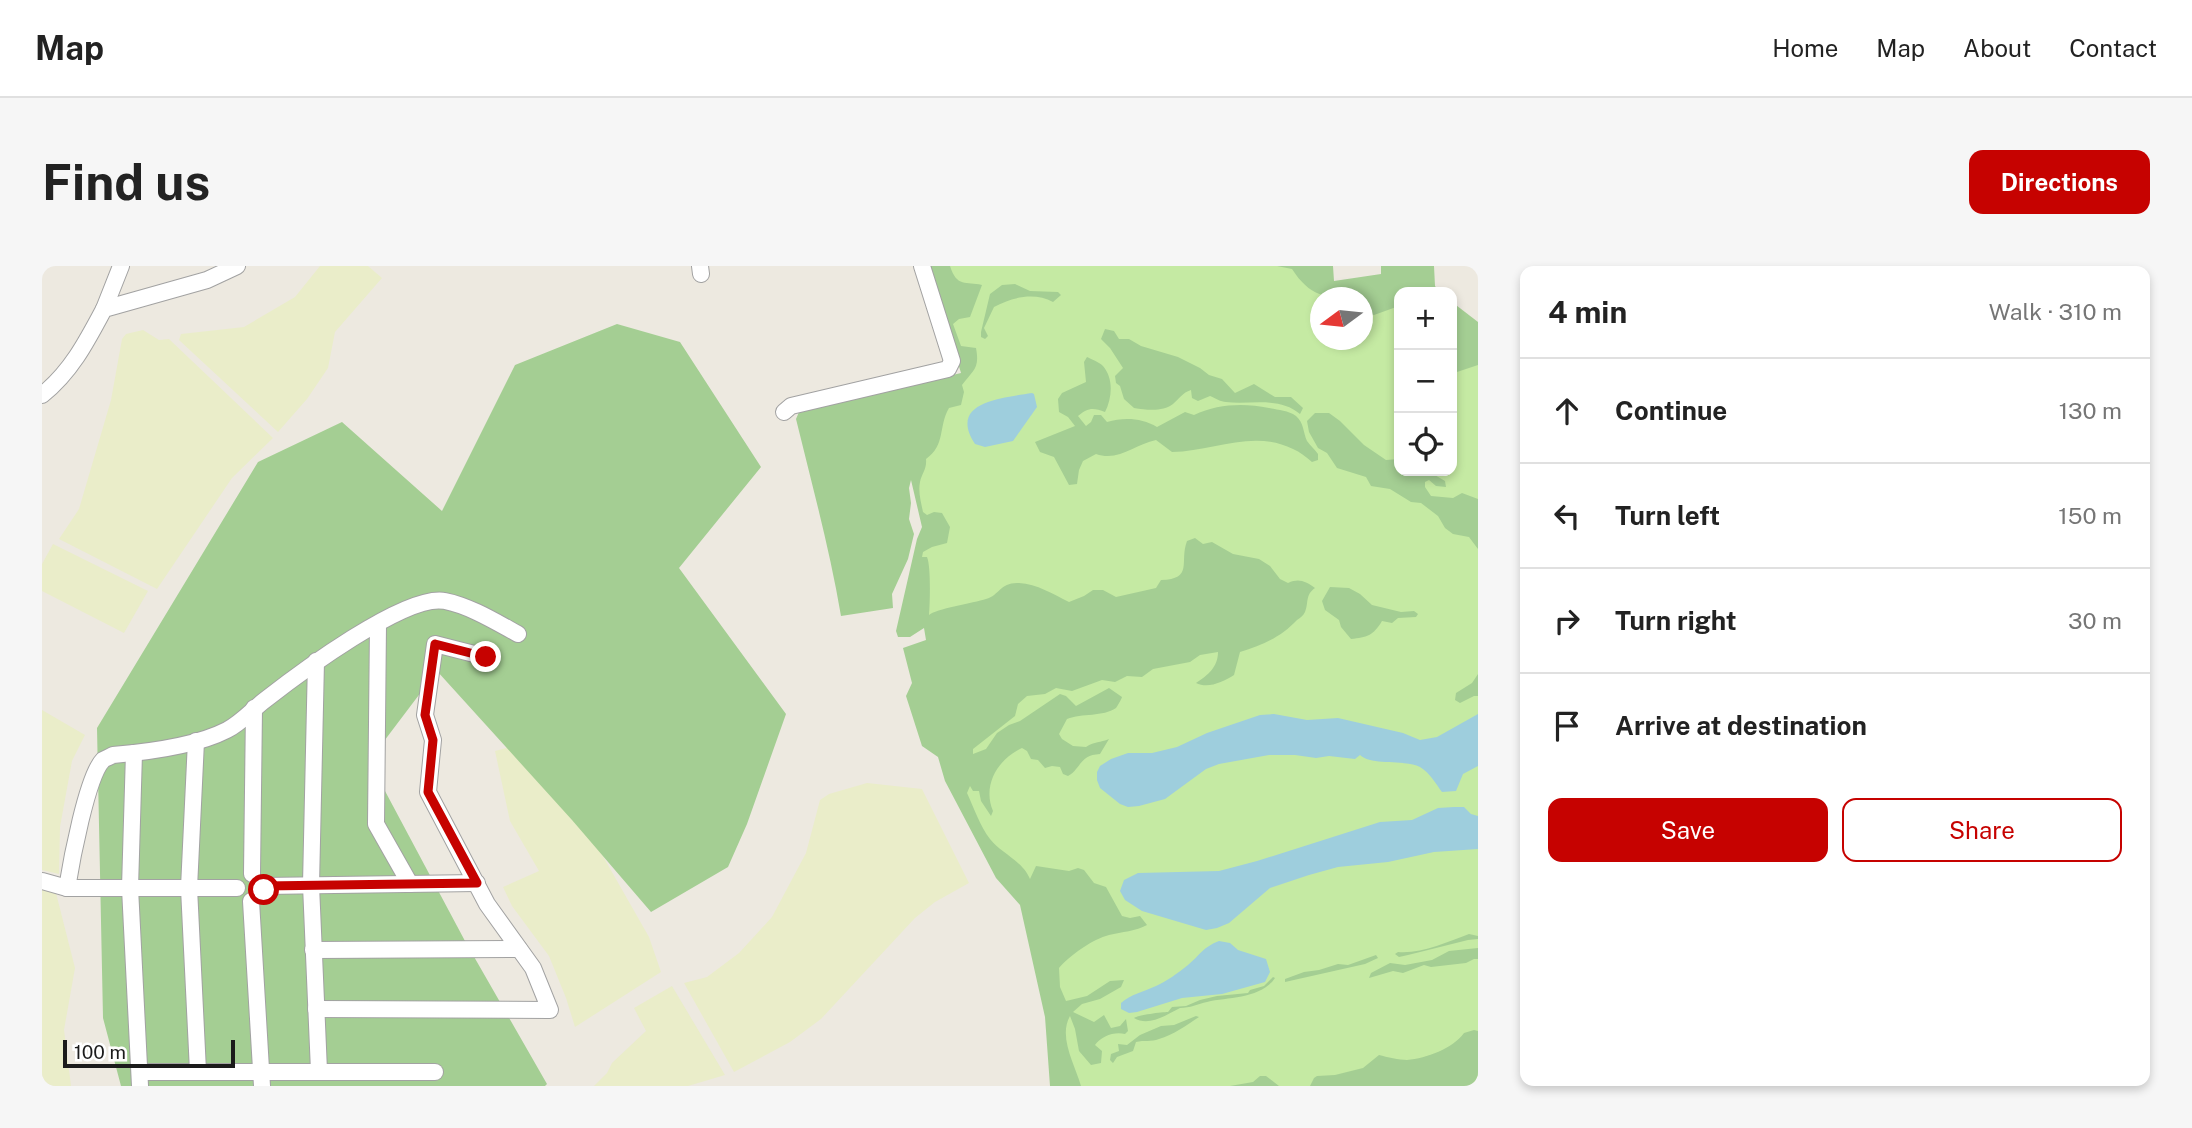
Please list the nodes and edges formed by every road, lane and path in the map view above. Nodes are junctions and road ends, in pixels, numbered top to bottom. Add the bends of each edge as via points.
1 (121, 266) edge
2 (237, 266) edge
3 (922, 266) edge
4 (104, 309) junction
5 (42, 395) edge
6 (784, 412) dead end
7 (378, 624) junction
8 (518, 634) dead end
9 (486, 657) dead end
10 (316, 661) junction
11 (254, 708) junction
12 (196, 741) junction
13 (134, 753) junction
14 (252, 874) junction
15 (42, 881) edge
16 (477, 883) junction
17 (410, 884) junction
18 (264, 886) junction
19 (311, 886) junction
20 (67, 888) junction
21 (130, 888) junction
22 (189, 888) junction
23 (237, 888) junction
24 (251, 901) junction
25 (519, 949) junction
26 (313, 950) junction
27 (316, 1009) junction
28 (198, 1071) junction
29 (319, 1071) junction
30 (435, 1072) dead end
31 (262, 1078) edge
32 (140, 1079) edge

1 - 4 street
2 - 4 street via 207,280
3 - 6 street via 952,361 948,369 792,406
4 - 5 street via 75,360
7 - 8 street via 419,603 445,601
7 - 10 street
7 - 17 street via 376,824
9 - 16 street via 435,644 425,715 433,740 428,792
10 - 11 street
10 - 19 street
11 - 12 street via 229,729
11 - 14 street
12 - 13 street
12 - 22 street
13 - 20 street via 103,761 93,778
13 - 21 street
14 - 18 street
14 - 23 street via 239,879
15 - 20 street
16 - 17 street
16 - 25 street
17 - 19 street
18 - 19 street
18 - 24 street via 259,898
19 - 26 street
20 - 21 street
21 - 22 street
21 - 32 street
22 - 23 street
22 - 28 street
23 - 24 street via 240,896
24 - 31 street
25 - 26 street
25 - 27 street via 533,968 550,1010
26 - 27 street
27 - 29 street
28 - 31 street
28 - 32 street
29 - 30 street
29 - 31 street

